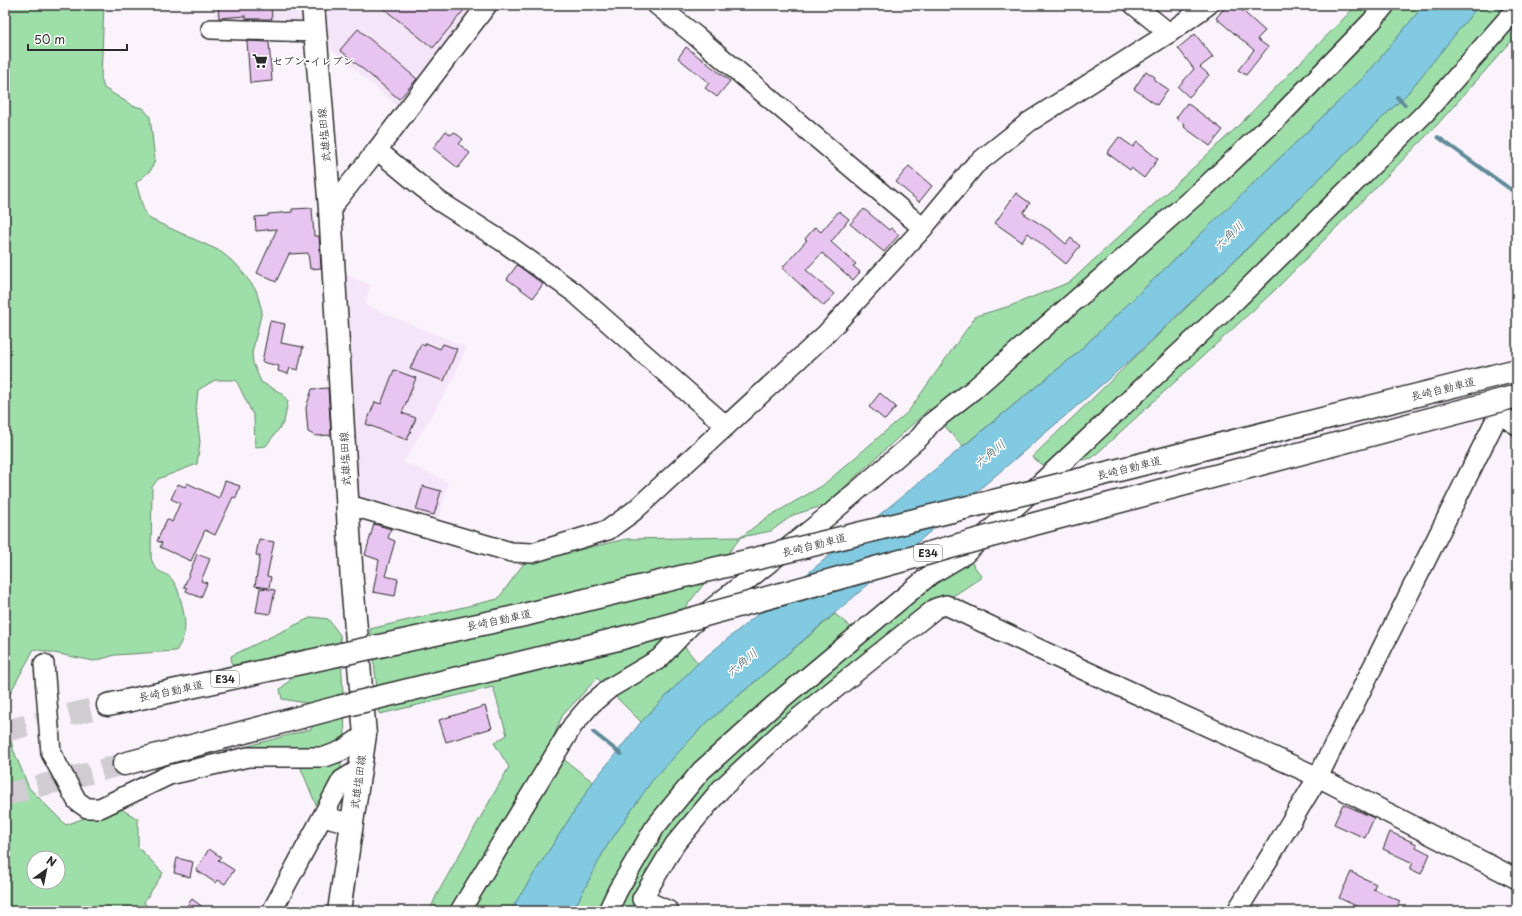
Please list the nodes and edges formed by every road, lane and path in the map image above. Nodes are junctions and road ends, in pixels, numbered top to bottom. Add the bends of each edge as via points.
1 (313, 5) edge
2 (486, 5) edge
3 (657, 5) edge
4 (1134, 5) edge
5 (1208, 5) edge
6 (1385, 5) edge
7 (1517, 8) edge
8 (211, 29) dead end
9 (316, 32) junction
10 (1169, 32) junction
11 (377, 150) junction
12 (330, 209) junction
13 (923, 228) junction
14 (1517, 370) edge
15 (1517, 377) edge
16 (1517, 396) edge
17 (1499, 414) junction
18 (1517, 425) edge
19 (726, 426) junction
20 (348, 506) junction
21 (44, 664) dead end
22 (108, 705) tunnel mouth
23 (365, 735) junction
24 (124, 764) tunnel mouth
25 (360, 769) junction
26 (1318, 777) junction
27 (323, 816) junction
28 (352, 824) junction
29 (1517, 880) edge
30 (272, 911) edge
31 (340, 911) edge
32 (460, 911) edge
33 (608, 911) edge
34 (669, 911) edge
35 (1237, 911) edge

1 - 9 main road, 武雄塩田線
2 - 11 street
3 - 13 street
4 - 10 street
5 - 10 street
6 - 32 street via 1282,114 1187,202 973,390 931,423 920,437 829,515 691,625 658,659 610,688 591,704 574,725
7 - 33 street via 1408,130 1234,302 965,554 930,575 773,706 701,771 655,827
8 - 9 street
9 - 12 main road, 武雄塩田線
10 - 13 street via 1029,122 990,152 975,165
11 - 12 street
11 - 19 street via 439,201 505,243 575,293
12 - 20 main road, 武雄塩田線
13 - 19 street via 826,334
14 - 22 main road, 長崎自動車道 / E34, bridge via 524,615
15 - 17 street
16 - 24 main road, E34, bridge via 1038,523 622,638
17 - 18 street
17 - 26 street
19 - 20 street via 634,511 608,530 532,553 511,552
20 - 23 main road, 武雄塩田線
21 - 23 street via 51,753 77,801 88,808 100,808 170,775 248,757 325,757 341,751
23 - 25 main road, 武雄塩田線
25 - 27 street via 342,780
25 - 28 main road, 武雄塩田線
26 - 29 street
26 - 34 street via 946,605 936,608 786,728 721,789 675,844 642,899
26 - 35 street
27 - 28 street
27 - 30 street
28 - 31 main road, 武雄塩田線

